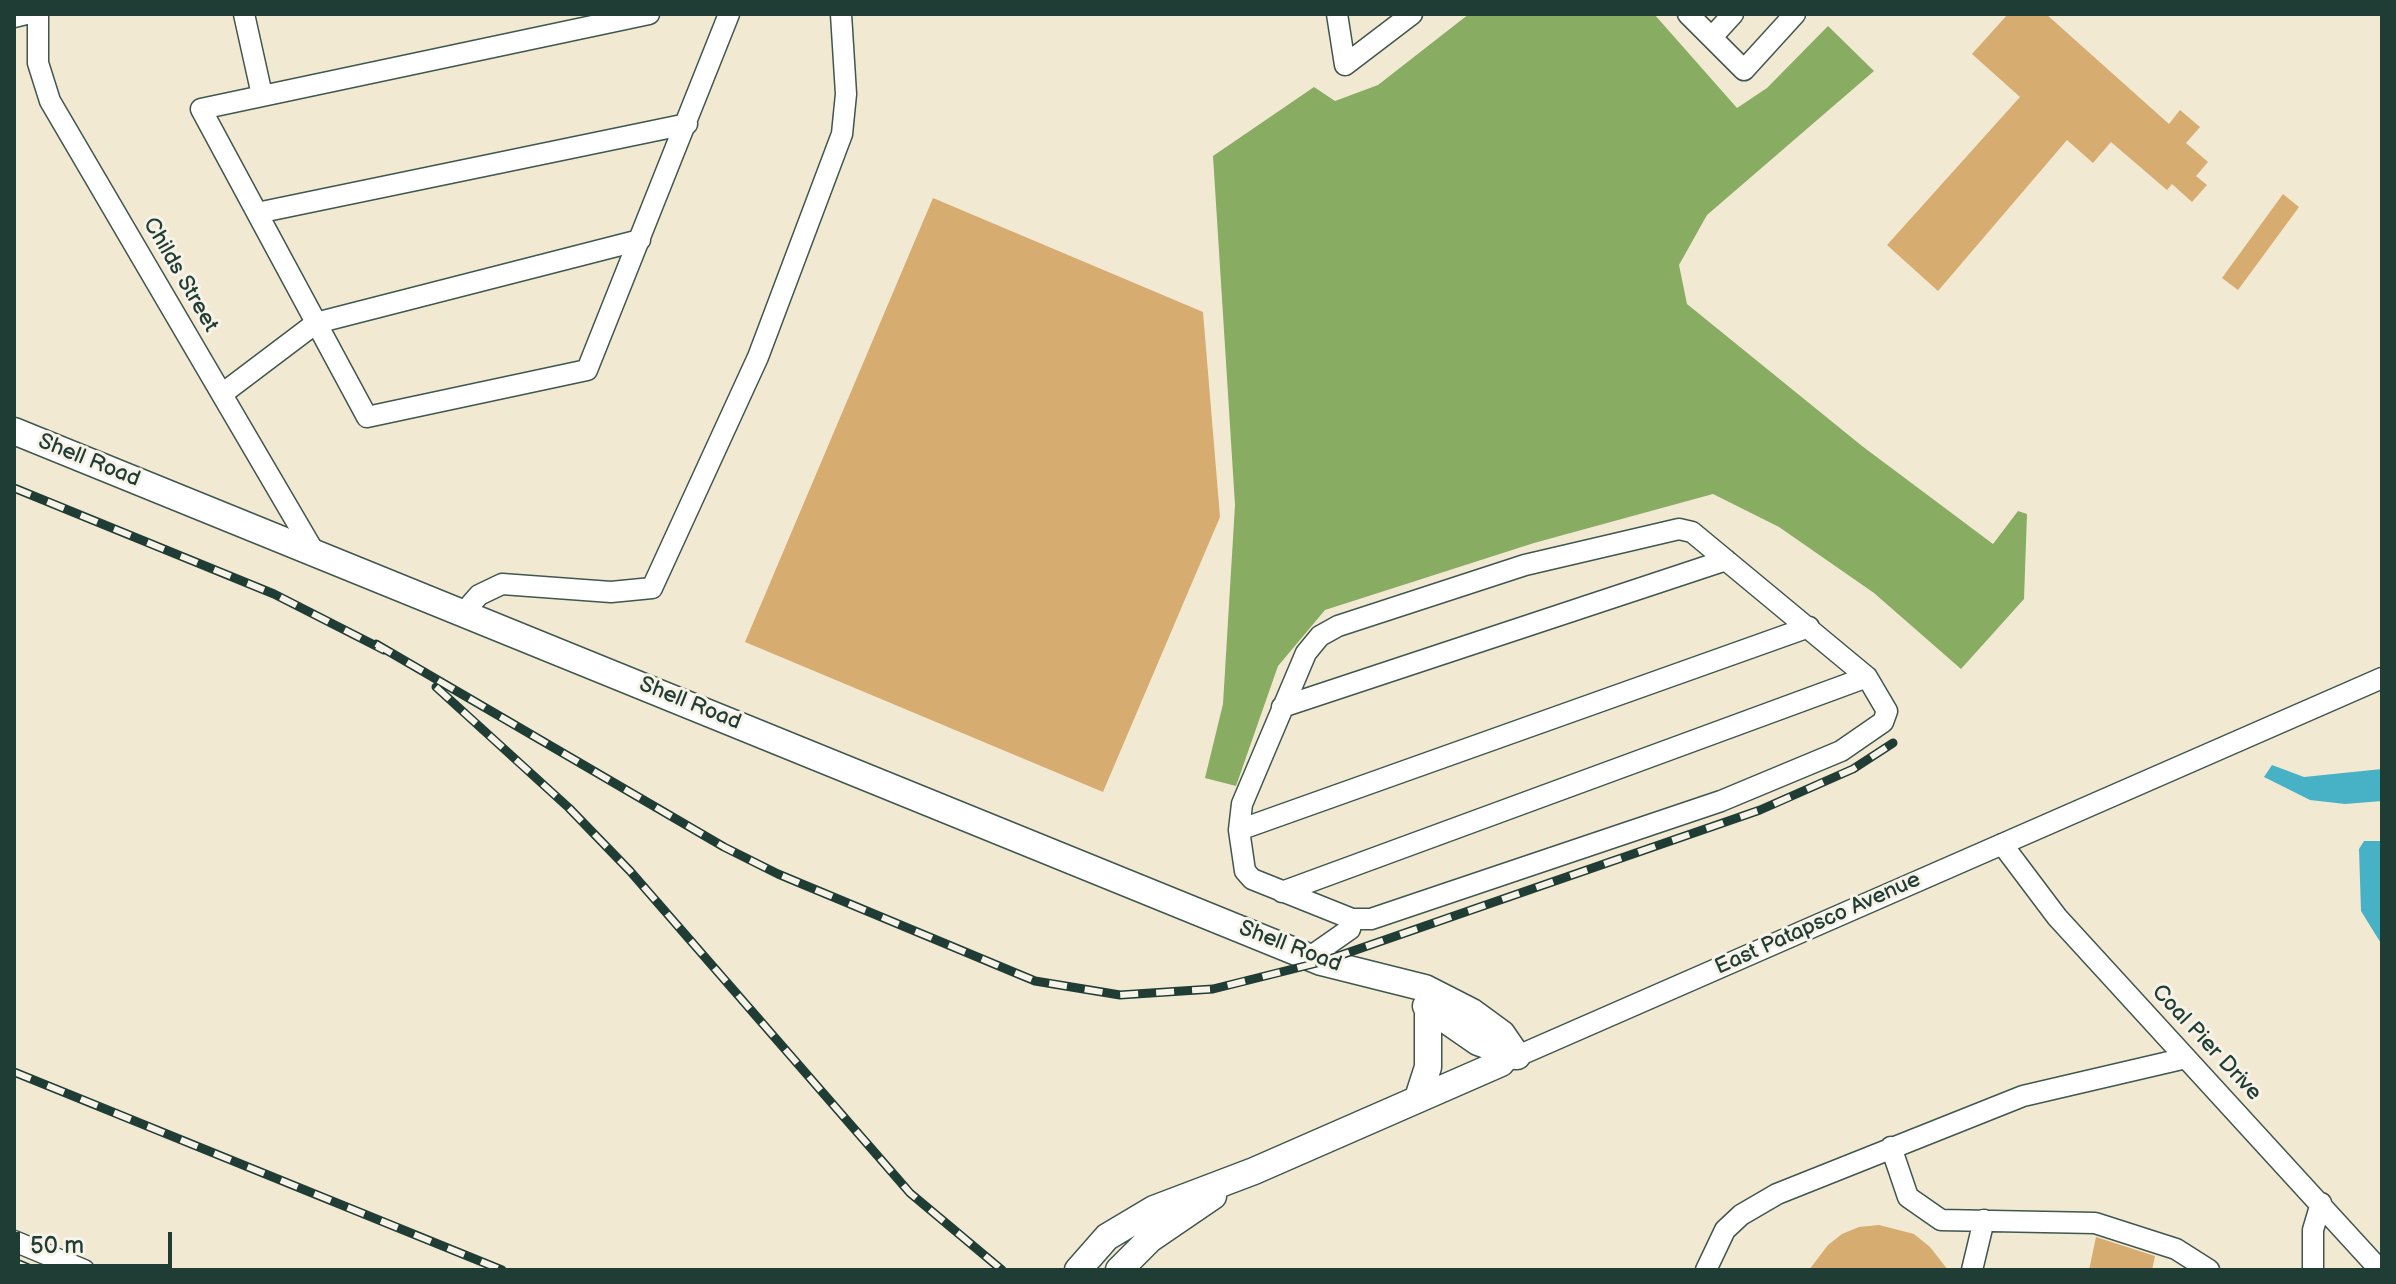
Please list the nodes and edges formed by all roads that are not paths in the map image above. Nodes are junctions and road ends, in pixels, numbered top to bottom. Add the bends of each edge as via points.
1 (26, 14) edge
2 (38, 14) edge
3 (244, 14) edge
4 (649, 14) edge
5 (729, 14) edge
6 (841, 14) edge
7 (1337, 14) edge
8 (1412, 14) edge
9 (1688, 14) edge
10 (1733, 14) edge
11 (1795, 14) edge
12 (14, 17) edge
13 (1712, 37) junction
14 (262, 95) junction
15 (687, 124) junction
16 (257, 213) junction
17 (640, 240) junction
18 (316, 323) junction
19 (222, 394) junction
20 (14, 431) edge
21 (313, 550) junction
22 (1726, 560) junction
23 (464, 612) junction
24 (1809, 627) junction
25 (1867, 677) junction
26 (2382, 678) edge
27 (1282, 707) junction
28 (1239, 830) junction
29 (2002, 844) junction
30 (1282, 892) junction
31 (1352, 919) junction
32 (1310, 957) junction
33 (1366, 974) junction
34 (1428, 1007) junction
35 (2186, 1058) junction
36 (1509, 1060) junction
37 (1418, 1098) junction
38 (1891, 1147) junction
39 (1254, 1171) junction
40 (2321, 1203) junction
41 (1984, 1220) junction
42 (14, 1241) edge
43 (84, 1270) edge
44 (1078, 1270) edge
45 (1119, 1270) edge
46 (1706, 1270) edge
47 (1972, 1270) edge
48 (2209, 1270) edge
49 (2313, 1270) edge
50 (2380, 1270) edge

1 - 12 street
2 - 19 street, Childs Street via 38,63 50,101
3 - 14 street
4 - 14 street
5 - 15 street
6 - 23 street via 846,94 842,134 758,357 652,588 611,592 502,584 479,595
7 - 8 street via 1345,65
9 - 13 street
10 - 13 street
11 - 13 street via 1744,70
14 - 16 street via 201,109
15 - 16 street
15 - 17 street
16 - 18 street
17 - 18 street
17 - 18 street via 587,370 367,417
18 - 19 street
19 - 21 street, Childs Street
20 - 21 main road, Shell Road
21 - 23 main road, Shell Road
22 - 24 street
22 - 27 street
22 - 27 street via 1692,532 1679,529 1525,565 1352,621 1320,636 1306,653
23 - 32 main road, Shell Road
24 - 25 street
24 - 28 street
25 - 30 street
25 - 31 street via 1887,711 1883,722 1841,751 1721,801 1371,919
26 - 29 street, East Patapsco Avenue
27 - 28 street via 1242,804
28 - 30 street via 1245,871
29 - 35 street, Coal Pier Drive via 2057,917
29 - 36 street, East Patapsco Avenue
30 - 31 street
31 - 32 street via 1350,929
32 - 33 main road, Shell Road
33 - 34 main road, Shell Road
33 - 36 main road, Shell Road via 1444,996 1502,1034
34 - 36 main road, Shell Road
34 - 37 main road via 1430,1051
35 - 38 street via 2023,1096
35 - 40 street, Coal Pier Drive
36 - 37 main road, East Patapsco Avenue
37 - 39 main road, East Patapsco Avenue
38 - 41 street via 1908,1197 1941,1220
38 - 46 street via 1777,1194 1741,1215 1725,1230
39 - 44 main road, East Patapsco Avenue via 1187,1194 1128,1223 1107,1237
39 - 45 main road, East Patapsco Avenue via 1169,1225
40 - 49 street via 2313,1230
40 - 50 street, Coal Pier Drive
41 - 47 street
41 - 48 street via 2095,1223 2176,1249
42 - 43 street

